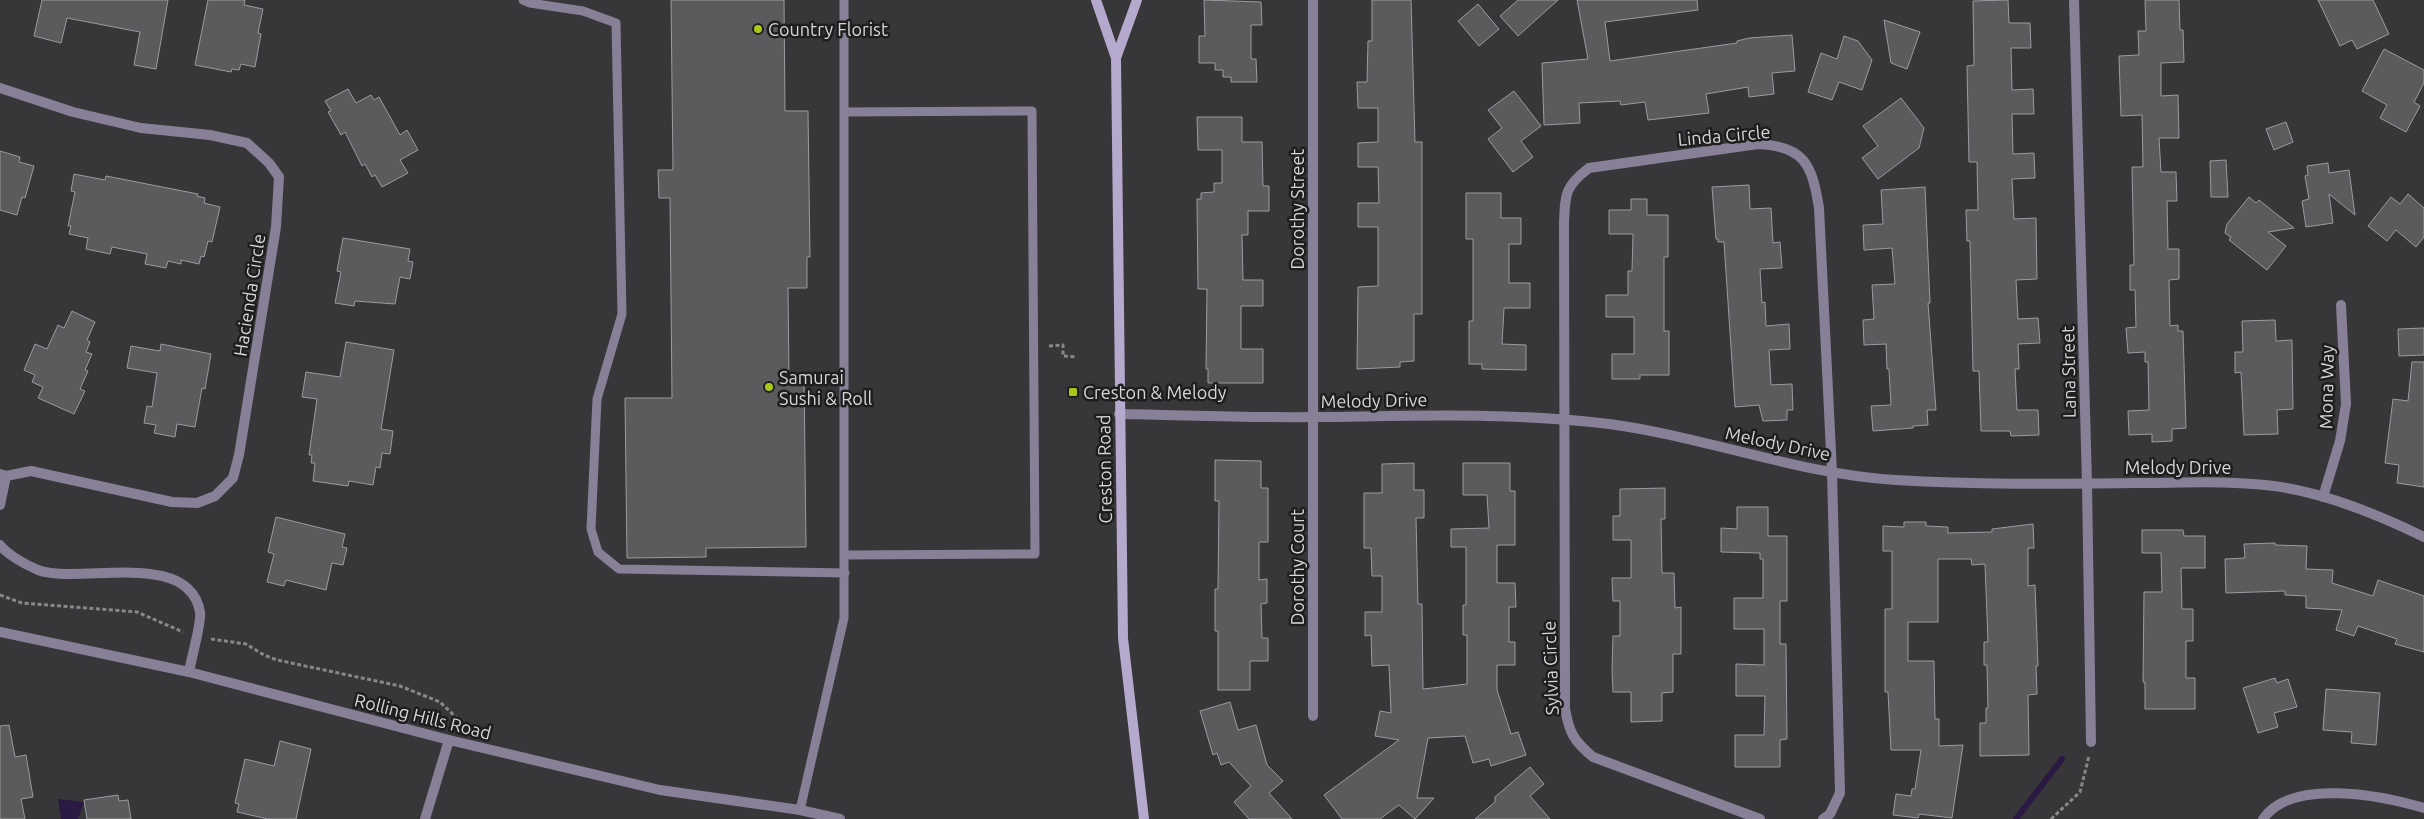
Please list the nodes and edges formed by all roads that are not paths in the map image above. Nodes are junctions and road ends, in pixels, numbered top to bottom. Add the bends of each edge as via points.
1 (523, 0) edge
2 (584, 0) edge
3 (844, 0) edge
4 (1096, 0) edge
5 (1137, 0) edge
6 (1313, 0) edge
7 (2074, 0) edge
8 (584, 11) junction
9 (1116, 58) junction
10 (0, 88) edge
11 (844, 112) junction
12 (2341, 305) dead end
13 (1119, 414) junction
14 (1313, 417) junction
15 (1563, 420) junction
16 (1832, 472) junction
17 (3, 475) edge
18 (2087, 484) junction
19 (2324, 497) junction
20 (0, 505) edge
21 (2424, 537) edge
22 (0, 545) edge
23 (845, 555) junction
24 (845, 573) junction
25 (0, 632) edge
26 (189, 672) junction
27 (1313, 716) dead end
28 (449, 740) junction
29 (2090, 742) road end
30 (2424, 808) edge
31 (800, 810) junction
32 (425, 819) edge
33 (840, 819) edge
34 (1144, 819) edge
35 (1760, 819) edge
36 (1823, 819) edge
37 (2263, 819) edge

1 - 8 lane
2 - 8 lane
3 - 11 lane
4 - 9 main road, Creston Road
5 - 9 main road, Creston Road
6 - 14 street, Dorothy Street
7 - 18 street, Lana Street
8 - 24 lane via 616,23 622,314 597,399 592,529 598,552 619,569
9 - 13 main road, Creston Road
10 - 17 street, Hacienda Circle via 73,112 141,128 210,135 247,143 270,163 279,177 276,227 233,478 216,496 197,503 172,502 30,471
11 - 23 lane
11 - 23 lane via 1032,111 1034,554
12 - 19 street, Mona Way via 2346,404 2340,441
13 - 14 street, Melody Drive
13 - 34 main road, Creston Road via 1123,638
14 - 15 street, Melody Drive via 1486,414
14 - 27 street, Dorothy Court
15 - 16 street, Melody Drive via 1657,433
15 - 16 street, Linda Circle via 1565,199 1573,180 1589,168 1612,163 1758,144 1779,145 1796,152 1809,165 1816,185
15 - 35 street, Sylvia Circle via 1565,708 1568,728 1577,744 1593,758
16 - 18 street, Melody Drive via 1892,480 1972,484
16 - 36 street via 1840,793 1830,814
17 - 20 street, Hacienda Circle
18 - 19 street, Melody Drive via 2222,483 2275,486
18 - 29 street, Lana Street
19 - 21 street, Melody Drive via 2374,513
22 - 26 street via 39,570 149,574 178,582 193,593 201,613
23 - 24 lane
24 - 31 lane via 844,618
25 - 26 street, Rolling Hills Road
26 - 28 street, Rolling Hills Road
28 - 31 street, Rolling Hills Road via 660,790
28 - 32 street
30 - 37 street via 2372,795 2310,794 2288,801
31 - 33 street, Rolling Hills Road

